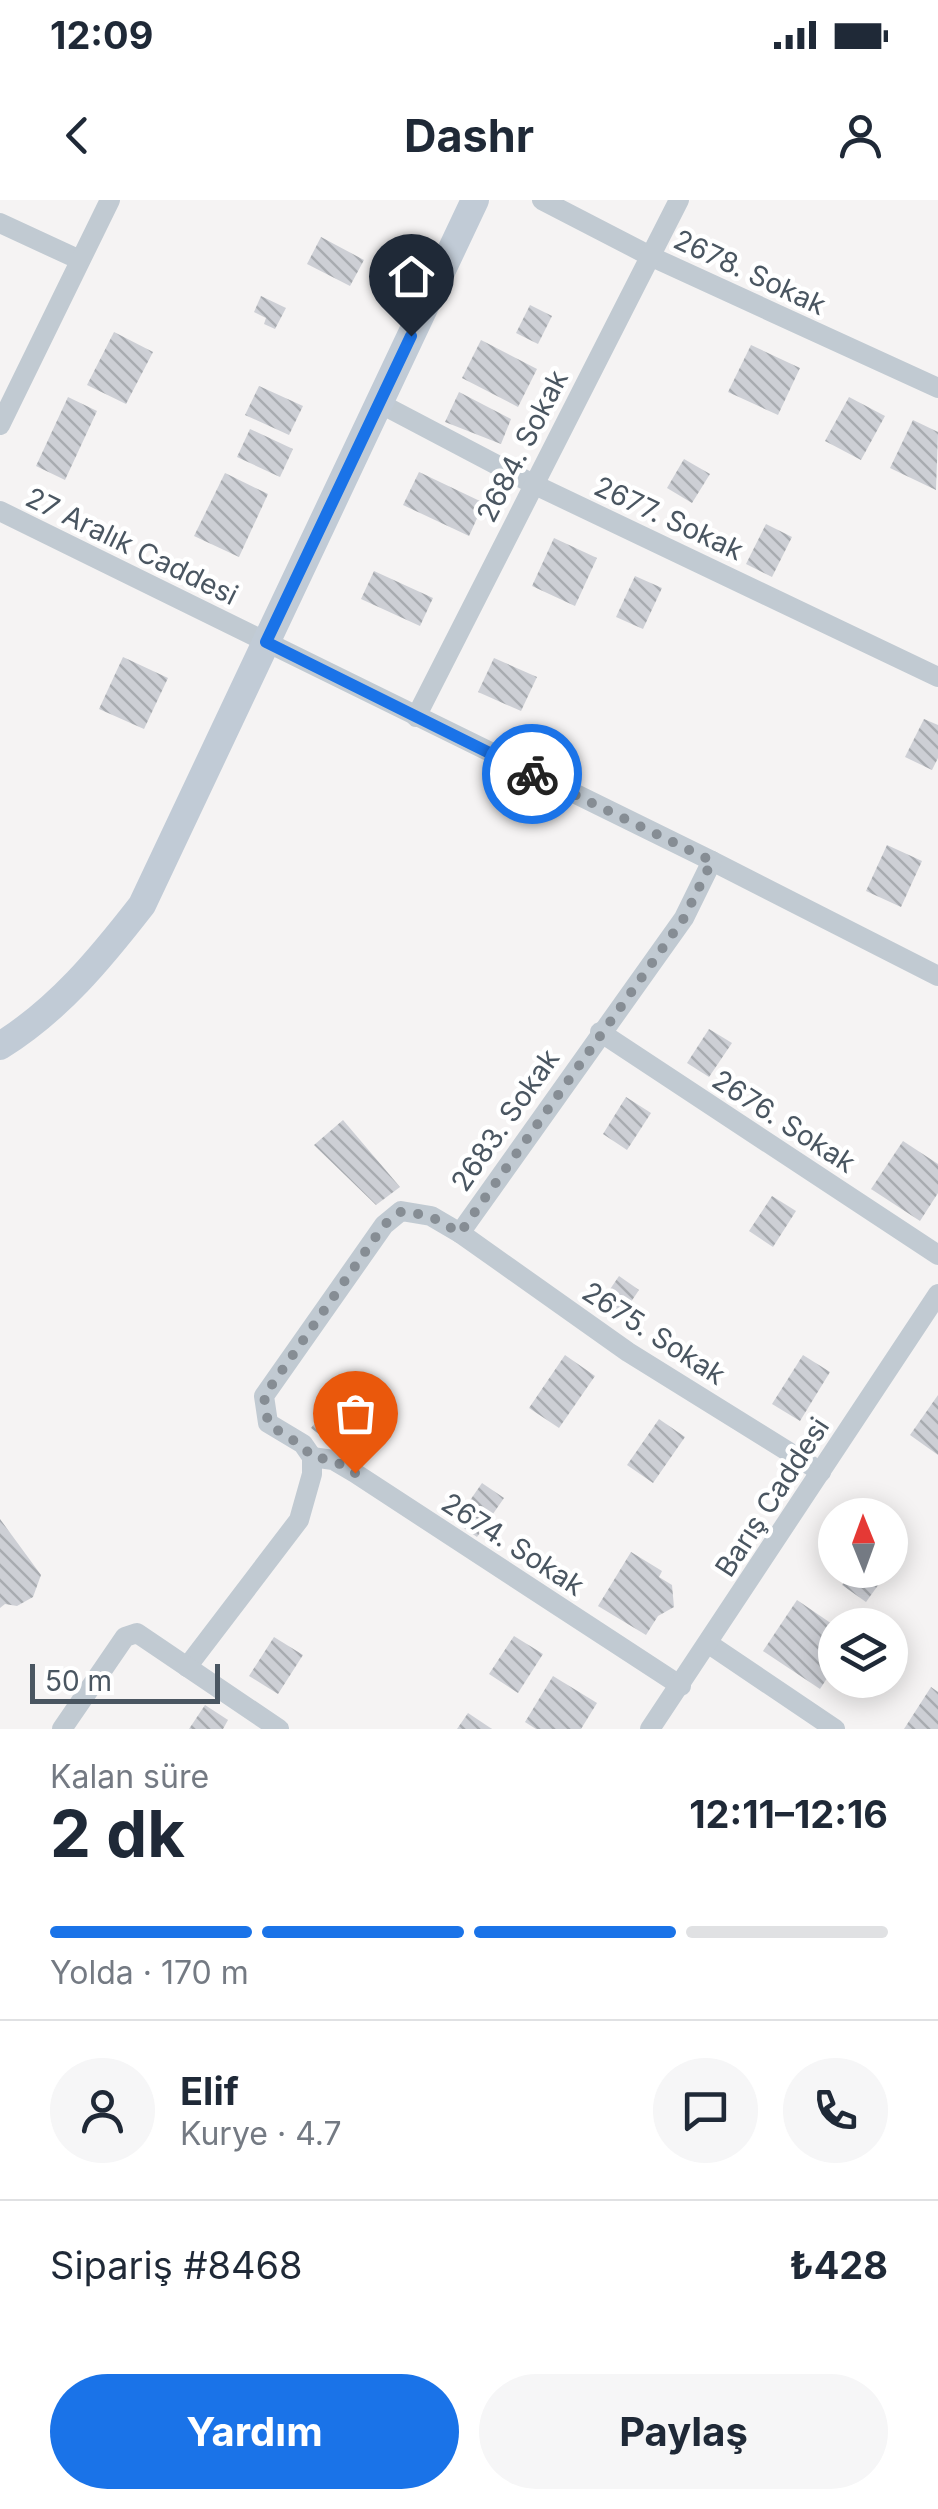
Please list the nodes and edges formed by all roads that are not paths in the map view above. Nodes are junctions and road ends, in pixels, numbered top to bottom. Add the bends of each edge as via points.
1 (110, 200) edge
2 (475, 200) edge
3 (542, 200) edge
4 (679, 200) edge
5 (0, 223) edge
6 (652, 257) junction
7 (80, 260) junction
8 (938, 388) edge
9 (379, 404) junction
10 (0, 424) edge
11 (533, 484) junction
12 (0, 511) edge
13 (266, 642) junction
14 (938, 677) edge
15 (416, 717) junction
16 (712, 861) junction
17 (938, 976) edge
18 (600, 1032) junction
19 (0, 1046) edge
20 (460, 1233) junction
21 (938, 1255) edge
22 (938, 1294) edge
23 (312, 1457) junction
24 (821, 1472) junction
25 (708, 1644) junction
26 (187, 1667) junction
27 (681, 1686) junction
28 (62, 1729) edge
29 (279, 1729) edge
30 (650, 1729) edge
31 (835, 1729) edge

1 - 7 street
2 - 9 street
3 - 6 street, 2678. Sokak
4 - 6 street, 2684. Sokak
5 - 7 street
6 - 8 street, 2678. Sokak
6 - 11 street, 2684. Sokak
7 - 10 street
9 - 11 street, 2677. Sokak
9 - 13 street
11 - 14 street, 2677. Sokak
11 - 15 street, 2684. Sokak
12 - 13 street, 27 Aralık Caddesi
13 - 15 street, 27 Aralık Caddesi
13 - 19 street via 142,905 92,970 31,1027
15 - 16 street, 27 Aralık Caddesi
16 - 17 street, 27 Aralık Caddesi
16 - 18 street, 2683. Sokak via 684,918
18 - 20 street, 2683. Sokak
18 - 21 street, 2676. Sokak
20 - 23 street, 2683. Sokak via 430,1216 402,1211 384,1225 264,1396 268,1423
20 - 24 street, 2675. Sokak via 628,1352
22 - 24 street, Barış Caddesi
23 - 26 street via 299,1520
23 - 27 street, 2674. Sokak via 355,1473
24 - 25 street, Barış Caddesi
25 - 27 street, Barış Caddesi
25 - 31 street
26 - 28 street via 137,1633 125,1637
26 - 29 street
27 - 30 street, Barış Caddesi

